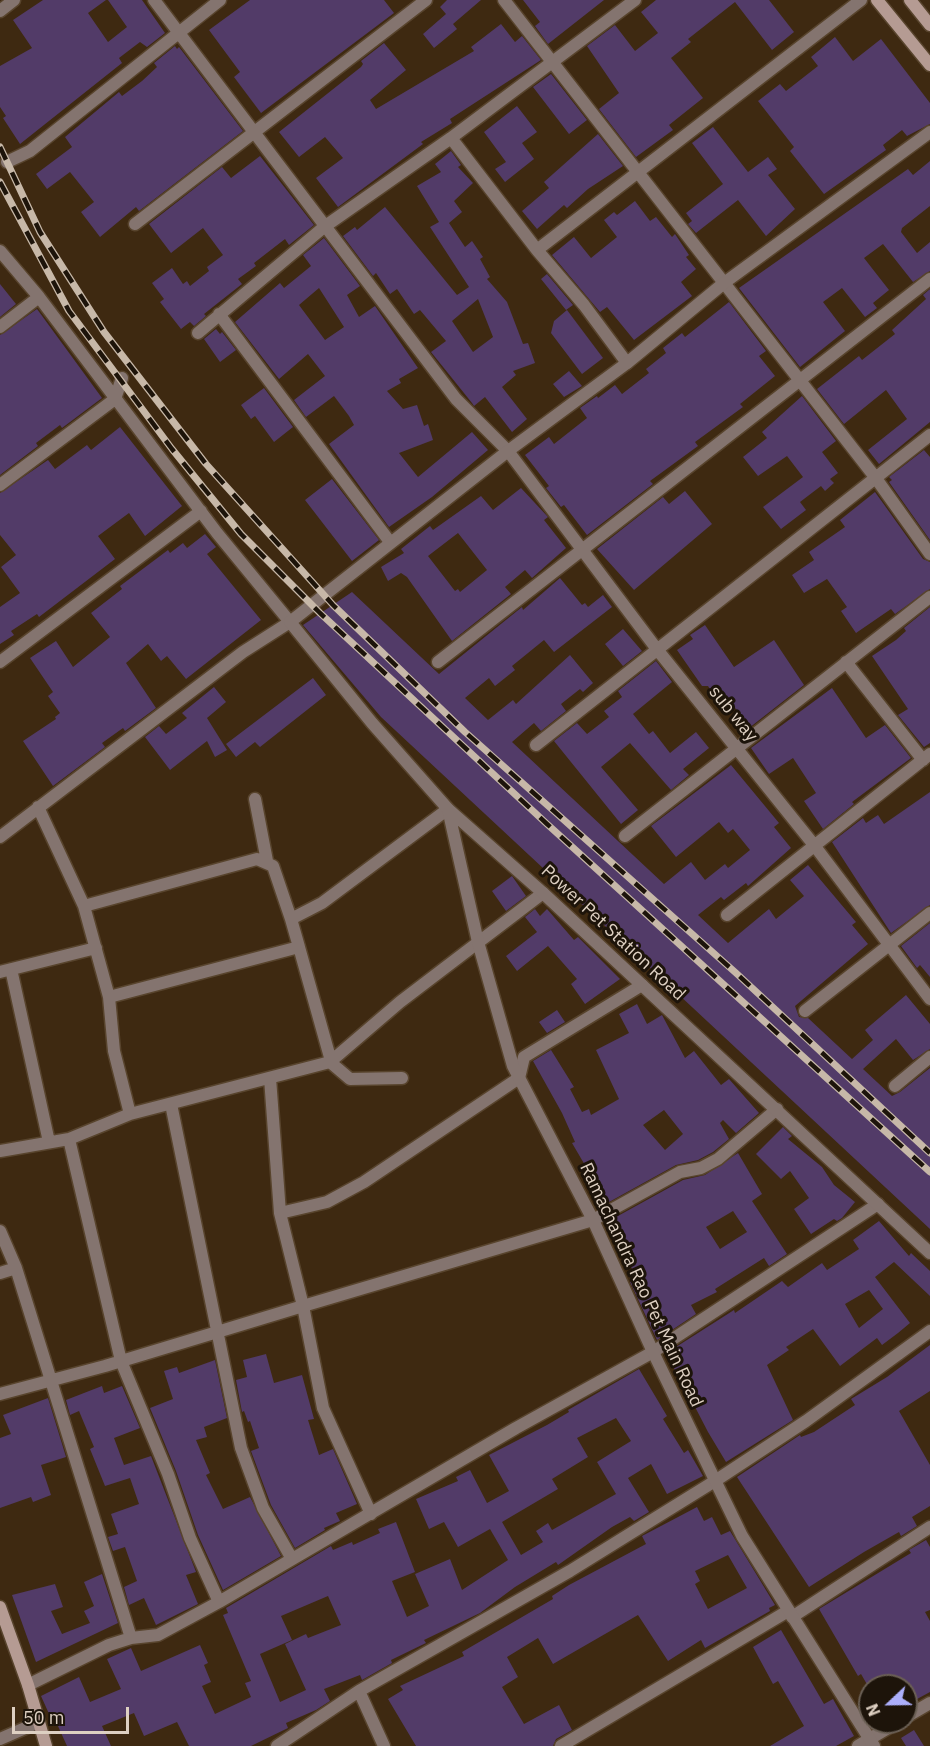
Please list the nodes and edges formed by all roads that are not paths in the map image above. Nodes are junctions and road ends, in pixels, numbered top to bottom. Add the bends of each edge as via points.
1 (14, 0) edge
2 (154, 0) edge
3 (220, 0) edge
4 (426, 0) edge
5 (504, 0) edge
6 (635, 0) edge
7 (861, 0) edge
8 (877, 0) edge
9 (910, 0) edge
10 (0, 11) edge
11 (930, 26) edge
12 (178, 32) junction
13 (552, 62) junction
14 (930, 65) edge
15 (255, 131) junction
16 (930, 132) edge
17 (452, 138) junction
18 (7, 162) dead end
19 (637, 170) junction
20 (135, 224) dead end
21 (324, 227) junction
22 (537, 249) junction
23 (0, 251) edge
24 (930, 279) edge
25 (724, 283) junction
26 (39, 297) junction
27 (219, 314) junction
28 (0, 327) edge
29 (198, 333) dead end
30 (627, 363) junction
31 (122, 378) dead end
32 (799, 380) junction
33 (115, 399) junction
34 (930, 435) edge
35 (508, 451) junction
36 (875, 477) junction
37 (0, 485) edge
38 (201, 511) junction
39 (390, 542) junction
40 (582, 549) junction
41 (930, 554) edge
42 (930, 597) edge
43 (290, 622) junction
44 (656, 648) junction
45 (0, 662) edge
46 (438, 662) dead end
47 (846, 662) junction
48 (536, 745) dead end
49 (737, 746) junction
50 (926, 757) edge
51 (255, 799) dead end
52 (38, 807) junction
53 (448, 809) junction
54 (625, 836) dead end
55 (0, 837) edge
56 (814, 845) junction
57 (267, 861) junction
58 (543, 893) junction
59 (84, 906) junction
60 (930, 913) edge
61 (727, 915) dead end
62 (291, 919) junction
63 (478, 942) junction
64 (888, 944) junction
65 (299, 947) junction
66 (96, 948) junction
67 (6, 971) edge
68 (642, 985) junction
69 (109, 997) junction
70 (930, 999) edge
71 (805, 1011) dead end
72 (930, 1057) edge
73 (331, 1061) junction
74 (270, 1078) junction
75 (402, 1078) dead end
76 (519, 1078) junction
77 (895, 1086) dead end
78 (171, 1104) junction
79 (777, 1109) junction
80 (130, 1114) junction
81 (69, 1138) junction
82 (49, 1142) junction
83 (0, 1151) edge
84 (878, 1204) junction
85 (280, 1213) junction
86 (593, 1220) junction
87 (0, 1231) edge
88 (930, 1253) edge
89 (16, 1268) junction
90 (0, 1273) edge
91 (303, 1306) junction
92 (219, 1330) junction
93 (930, 1331) edge
94 (653, 1352) junction
95 (121, 1361) junction
96 (50, 1380) junction
97 (0, 1394) edge
98 (715, 1481) junction
99 (371, 1514) junction
100 (930, 1527) edge
101 (292, 1559) junction
102 (219, 1602) junction
103 (0, 1607) edge
104 (790, 1614) junction
105 (131, 1638) junction
106 (28, 1685) junction
107 (359, 1691) junction
108 (39, 1722) junction
109 (881, 1734) edge
110 (0, 1739) edge
111 (867, 1744) edge
112 (46, 1746) edge
113 (277, 1746) edge
114 (384, 1746) edge
115 (561, 1746) edge

1 - 10 street
2 - 12 street, sub way
3 - 12 street
4 - 15 street
5 - 13 street
6 - 13 street
7 - 19 street
8 - 14 main road
9 - 11 main road
12 - 15 street, sub way
12 - 18 street via 30,151
13 - 17 street
13 - 19 street
15 - 20 street
15 - 21 street, sub way
16 - 25 street
17 - 21 street
17 - 22 street
19 - 22 street
19 - 25 street
21 - 27 street
21 - 35 street, sub way via 456,399
22 - 30 street
23 - 26 street, Power Pet Station Road
24 - 32 street
25 - 30 street
25 - 32 street
26 - 28 street
26 - 33 street, Power Pet Station Road
27 - 29 street
27 - 39 street
30 - 35 street
31 - 33 street
32 - 36 street
32 - 40 street
33 - 37 street
33 - 38 street, Power Pet Station Road
34 - 36 street
35 - 39 street
35 - 40 street, sub way
36 - 41 street
36 - 44 street
38 - 43 street, Power Pet Station Road
38 - 45 street
39 - 43 street
40 - 44 street, sub way
40 - 46 street
42 - 47 street
43 - 52 street via 243,652
43 - 53 street, Power Pet Station Road
44 - 48 street
44 - 49 street, sub way
47 - 49 street
47 - 50 street
49 - 54 street
49 - 56 street, sub way
50 - 56 street
51 - 57 street
52 - 55 street
52 - 59 street
53 - 58 street, Power Pet Station Road
53 - 62 street via 322,903
53 - 63 street, Ramachandra Rao Pet Main Road
56 - 61 street
56 - 64 street, sub way
57 - 59 street via 257,859
57 - 62 street via 273,866
58 - 63 street
58 - 68 street, Power Pet Station Road
59 - 66 street
60 - 64 street
62 - 65 street
63 - 73 street
63 - 76 street, Ramachandra Rao Pet Main Road
64 - 70 street, sub way
64 - 71 street
65 - 69 street
65 - 73 street
66 - 67 street
66 - 69 street
67 - 82 street
68 - 76 street via 524,1057
68 - 79 street, Power Pet Station Road
69 - 80 street via 114,1052
72 - 77 street
73 - 74 street
73 - 75 street via 350,1079
74 - 78 street
74 - 85 street
76 - 85 street via 364,1182 327,1202
76 - 86 street, Ramachandra Rao Pet Main Road
78 - 80 street
78 - 92 street
79 - 84 street, Power Pet Station Road
79 - 86 street via 718,1159 680,1173
80 - 81 street
81 - 82 street
81 - 95 street
82 - 83 street
84 - 88 street, Power Pet Station Road
84 - 94 street
85 - 91 street
86 - 91 street
86 - 94 street, Ramachandra Rao Pet Main Road
87 - 89 street
89 - 90 street
89 - 96 street
91 - 92 street
91 - 99 street via 323,1408
92 - 95 street
92 - 101 street via 241,1448 263,1508
93 - 98 street
94 - 98 street, Ramachandra Rao Pet Main Road
94 - 99 street
95 - 96 street
95 - 102 street
96 - 97 street
96 - 105 street
98 - 104 street, Ramachandra Rao Pet Main Road via 742,1536
98 - 107 street via 570,1571
99 - 101 street
100 - 104 street
101 - 102 street
102 - 105 street via 158,1635
103 - 106 main road
104 - 111 street, Ramachandra Rao Pet Main Road
104 - 115 street
105 - 106 street
106 - 108 main road
107 - 113 street
107 - 114 street
108 - 110 street
108 - 112 main road
109 - 111 street

